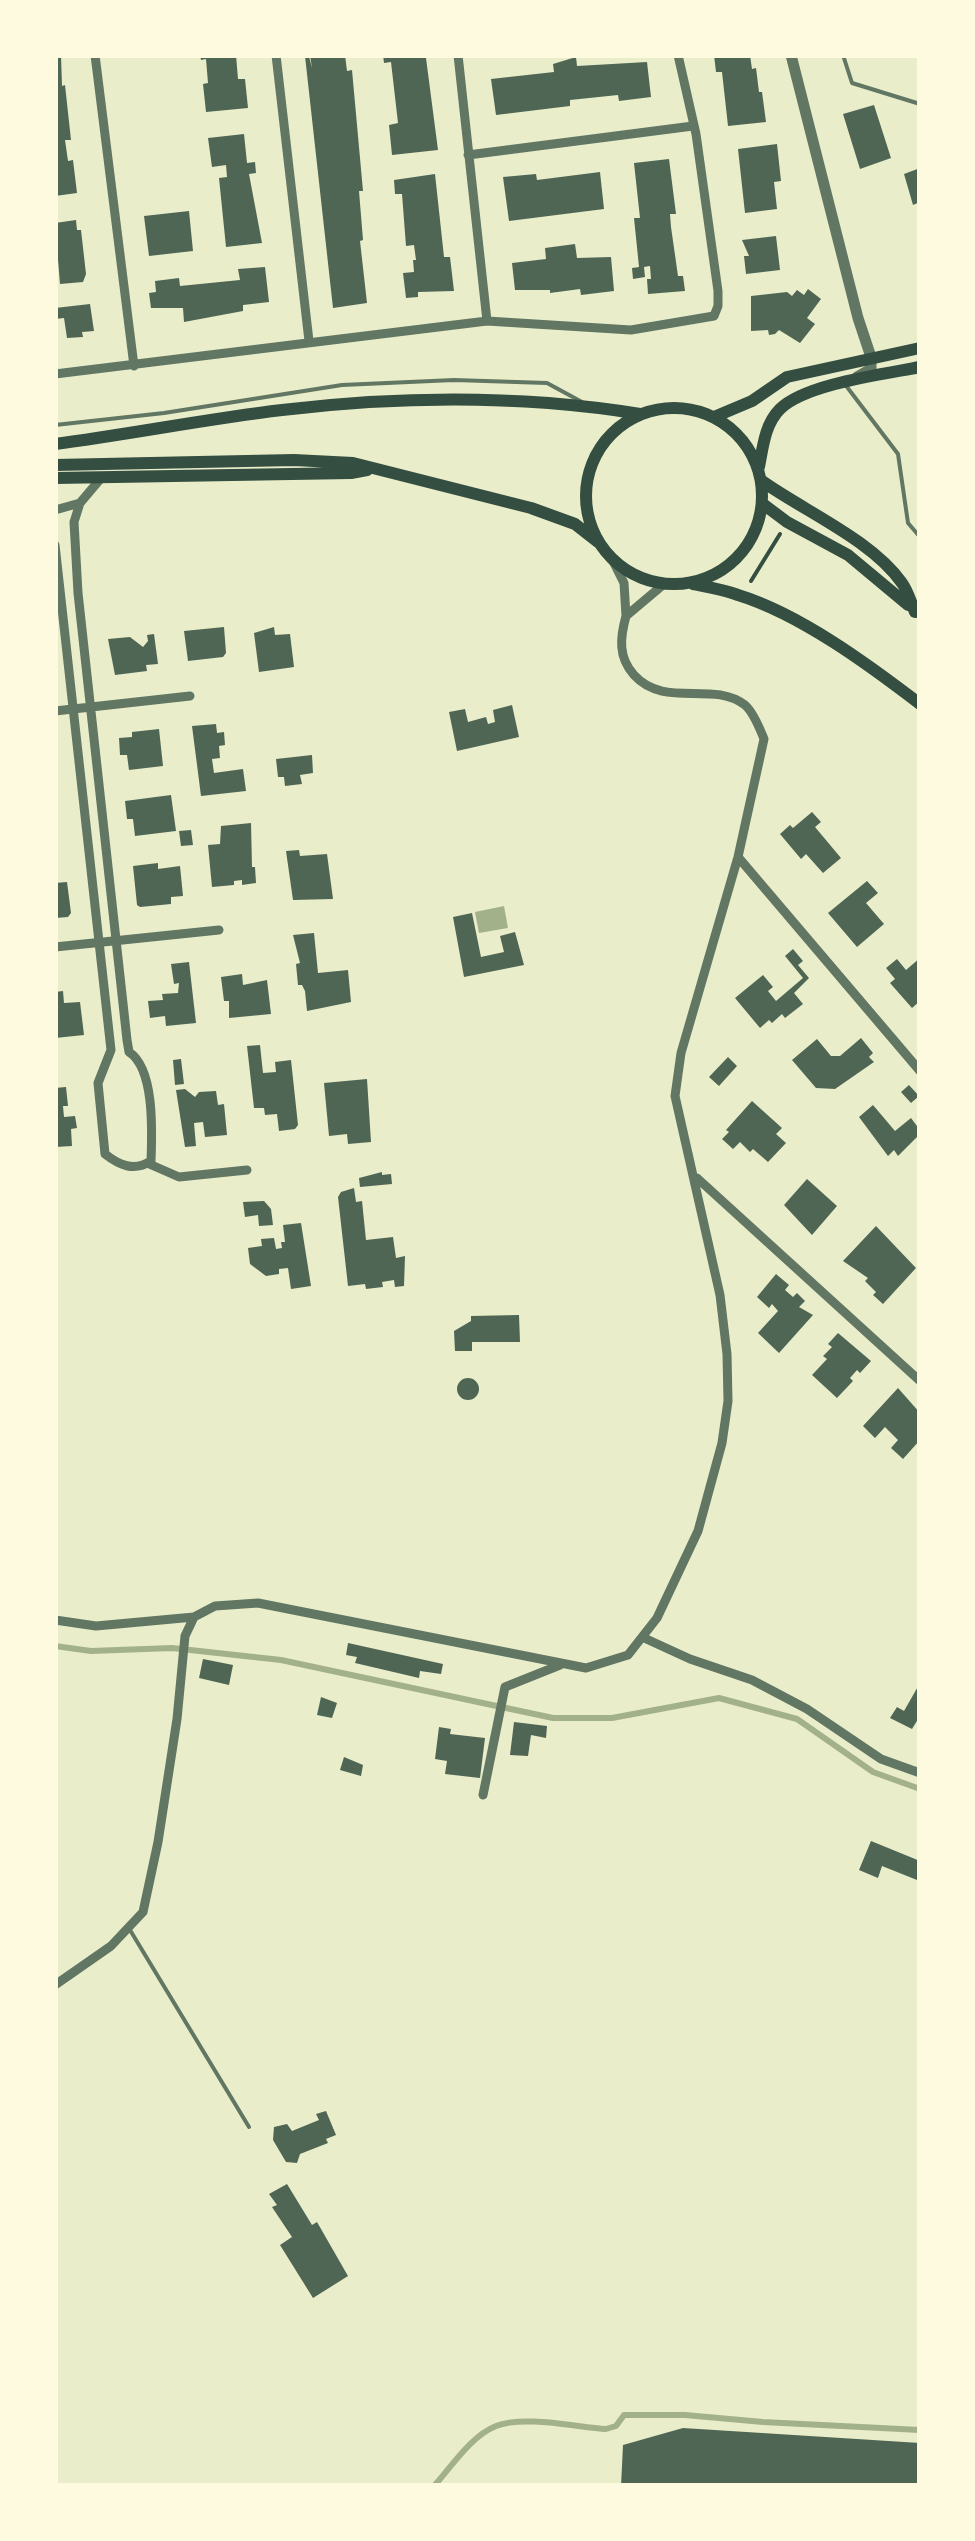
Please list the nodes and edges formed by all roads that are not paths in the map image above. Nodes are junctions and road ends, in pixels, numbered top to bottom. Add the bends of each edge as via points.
1 (95, 55) edge
2 (276, 55) edge
3 (458, 55) edge
4 (678, 55) edge
5 (791, 55) edge
6 (843, 55) edge
7 (920, 104) edge
8 (693, 126) junction
9 (468, 155) junction
10 (488, 321) junction
11 (309, 342) junction
12 (920, 348) edge
13 (871, 357) junction
14 (134, 366) junction
15 (920, 368) edge
16 (55, 374) edge
17 (847, 382) junction
18 (591, 406) junction
19 (640, 414) junction
20 (714, 417) junction
21 (55, 425) edge
22 (55, 444) edge
23 (55, 465) edge
24 (375, 469) junction
25 (760, 475) junction
26 (55, 478) edge
27 (102, 478) junction
28 (80, 503) junction
29 (762, 504) junction
30 (55, 510) edge
31 (920, 537) edge
32 (598, 542) junction
33 (55, 545) edge
34 (612, 559) junction
35 (690, 583) junction
36 (664, 584) junction
37 (918, 615) edge
38 (626, 616) junction
39 (190, 696) dead end
40 (920, 704) edge
41 (90, 708) junction
42 (73, 710) junction
43 (55, 711) edge
44 (738, 856) junction
45 (218, 930) dead end
46 (119, 941) junction
47 (96, 942) junction
48 (55, 947) edge
49 (129, 1052) junction
50 (110, 1054) junction
51 (920, 1071) edge
52 (147, 1164) junction
53 (246, 1170) dead end
54 (695, 1176) junction
55 (920, 1381) edge
56 (194, 1617) junction
57 (55, 1620) edge
58 (642, 1636) junction
59 (563, 1664) junction
60 (920, 1773) edge
61 (483, 1795) dead end
62 (128, 1928) junction
63 (55, 1984) edge
64 (249, 2127) dead end

1 - 14 street
2 - 11 street
3 - 9 street
4 - 8 street
5 - 13 street
6 - 7 lane via 852,82
8 - 9 street
8 - 10 street via 718,291 714,316 630,330
9 - 10 street
10 - 11 street
11 - 14 street
12 - 13 main road
13 - 17 street via 871,369
13 - 20 main road via 787,377
14 - 16 street
15 - 17 main road
17 - 25 main road via 798,396 777,412 764,434
17 - 31 lane via 898,454 908,523
18 - 19 main road
18 - 21 lane via 547,383 454,380 342,385
18 - 22 main road via 374,401
19 - 20 main road via 677,407
19 - 32 main road via 606,440 587,479 589,522
20 - 25 main road via 749,448
23 - 24 main road via 294,460
24 - 27 main road
24 - 32 main road via 531,508 575,524
25 - 29 main road
25 - 37 main road via 859,542 902,583
26 - 27 main road
27 - 28 street
28 - 30 street
28 - 41 street via 74,538
29 - 35 main road via 758,526 732,564
29 - 37 main road via 848,555
32 - 34 main road
33 - 42 street
34 - 36 main road
34 - 38 street via 624,582
35 - 36 main road
35 - 40 main road via 780,613
36 - 38 street
38 - 44 street via 620,640 636,678 654,690 722,694 746,706 758,726 764,740 760,772
39 - 41 street
41 - 42 street
41 - 46 street
42 - 43 street
42 - 47 street
44 - 51 street
44 - 54 street via 681,1053 675,1096
45 - 46 street
46 - 47 street
46 - 49 street
47 - 48 street
47 - 50 street
49 - 50 street
49 - 52 street via 146,1072
50 - 52 street via 98,1083 105,1154 129,1167
52 - 53 street via 179,1177
54 - 55 street
54 - 58 street via 720,1295 728,1400 698,1531
56 - 57 street via 96,1626
56 - 59 street via 215,1606 258,1603
56 - 62 street via 185,1636 158,1842 142,1912
58 - 59 street via 628,1655 586,1668
58 - 60 street via 752,1680 881,1759
59 - 61 street via 506,1687
62 - 63 street
62 - 64 lane

